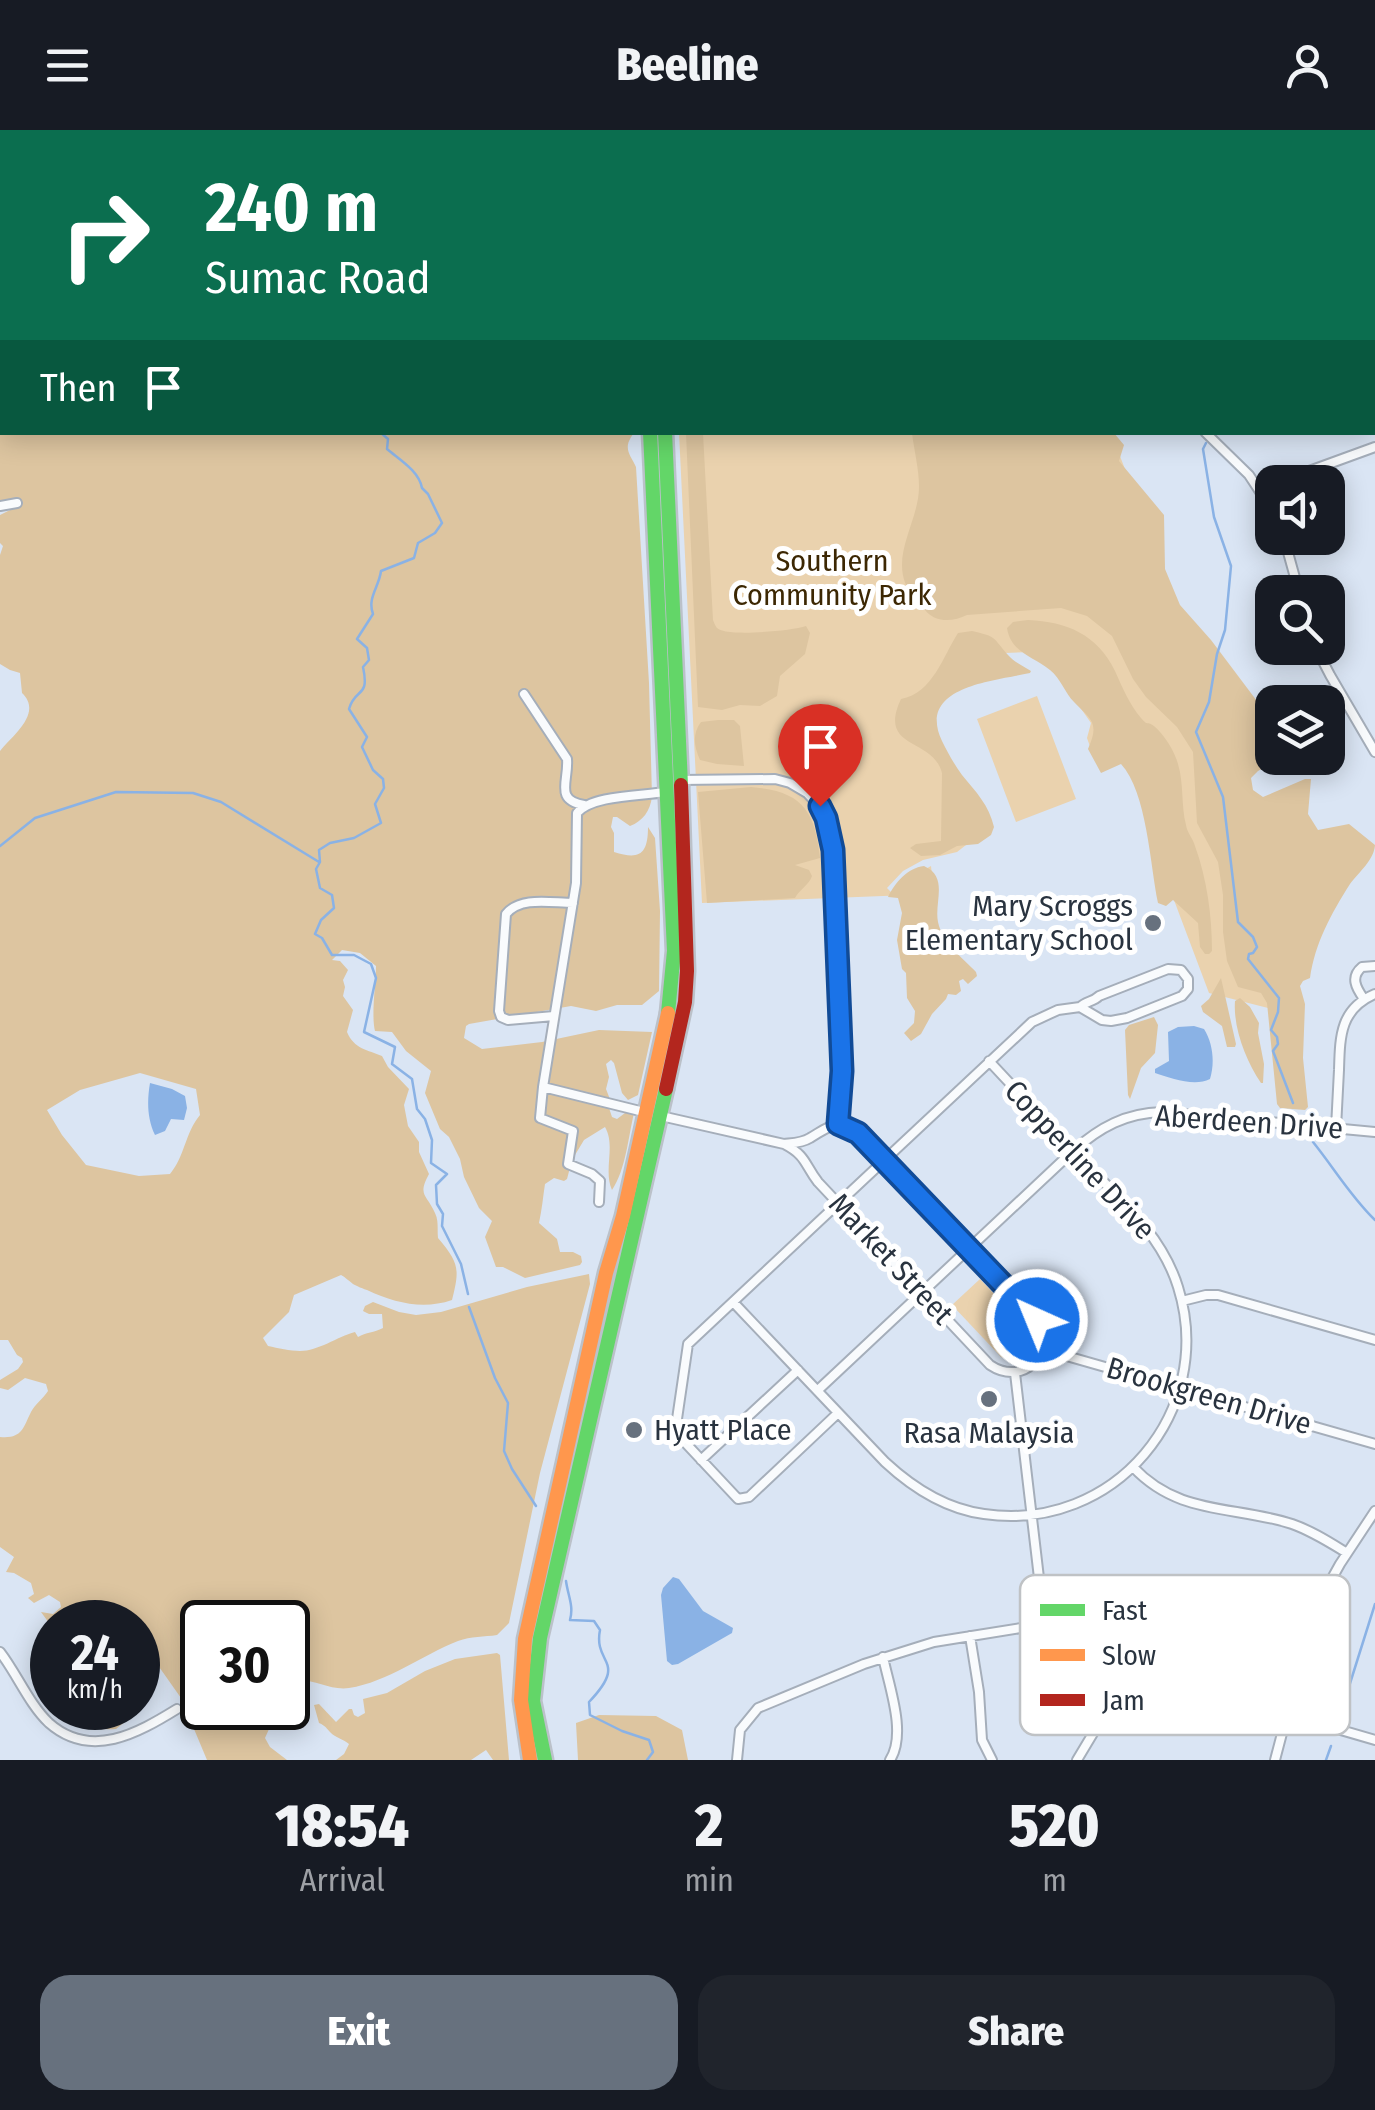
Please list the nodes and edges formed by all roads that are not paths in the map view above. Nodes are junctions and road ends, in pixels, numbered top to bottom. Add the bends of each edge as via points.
1 (650, 435) edge
2 (665, 435) edge
3 (1209, 435) edge
4 (1375, 447) edge
5 (1327, 465) edge
6 (1255, 484) edge
7 (17, 503) dead end
8 (0, 506) edge
9 (1324, 665) edge
10 (524, 694) dead end
11 (1375, 752) edge
12 (680, 780) junction
13 (665, 792) junction
14 (584, 805) junction
15 (572, 904) junction
16 (1375, 966) edge
17 (1375, 994) edge
18 (1364, 998) junction
19 (1080, 1007) junction
20 (554, 1016) junction
21 (989, 1061) junction
22 (542, 1087) junction
23 (653, 1114) junction
24 (838, 1124) junction
25 (1336, 1128) junction
26 (1375, 1132) edge
27 (812, 1138) junction
28 (784, 1144) junction
29 (1073, 1150) junction
30 (806, 1160) junction
31 (884, 1161) junction
32 (600, 1202) dead end
33 (838, 1204) junction
34 (969, 1249) junction
35 (922, 1292) junction
36 (1182, 1301) junction
37 (734, 1302) junction
38 (1375, 1340) edge
39 (1042, 1350) junction
40 (798, 1370) junction
41 (1015, 1373) junction
42 (1179, 1388) junction
43 (818, 1390) junction
44 (838, 1413) junction
45 (1375, 1444) edge
46 (700, 1460) junction
47 (1133, 1467) junction
48 (1375, 1511) edge
49 (1031, 1515) junction
50 (1347, 1553) junction
51 (1039, 1575) edge
52 (1334, 1575) edge
53 (1020, 1628) edge
54 (970, 1636) junction
55 (0, 1652) edge
56 (883, 1657) junction
57 (177, 1708) dead end
58 (1350, 1733) edge
59 (1092, 1735) edge
60 (1282, 1735) edge
61 (1375, 1740) edge
62 (530, 1760) edge
63 (546, 1760) edge
64 (737, 1760) edge
65 (890, 1760) edge
66 (992, 1760) edge
67 (1077, 1760) edge
68 (1275, 1760) edge

1 - 13 highway
2 - 12 highway
3 - 6 street
4 - 5 street
7 - 8 street
9 - 11 street
10 - 14 street via 566,759 568,799
12 - 23 highway via 685,1002
12 - 24 street via 774,779 807,793 826,818 839,980
13 - 14 street
13 - 23 highway via 674,951
14 - 15 street via 577,814
15 - 20 street
15 - 20 street via 521,902 506,914 499,1011 508,1020
16 - 18 street via 1356,975
17 - 18 street
18 - 25 street via 1340,1036
19 - 19 street via 1102,1020 1118,1020 1182,996 1188,980 1181,970 1168,969
19 - 21 street via 1039,1018
20 - 22 street
21 - 29 street, Copperline Drive
21 - 31 street
22 - 23 street, Market Street
22 - 32 street via 540,1118 573,1130 568,1164 600,1182
23 - 28 street, Market Street
23 - 62 highway via 606,1273 525,1639 521,1701
23 - 63 highway via 540,1638 533,1700
24 - 27 street, Market Street
24 - 31 street, Market Street via 858,1133
25 - 26 street, Aberdeen Drive
25 - 29 street, Aberdeen Drive via 1152,1112 1108,1124
27 - 28 street, Market Street
27 - 30 street
28 - 30 street, Market Street
29 - 34 street, Aberdeen Drive
29 - 36 street, Copperline Drive via 1159,1246
30 - 33 street, Market Street
31 - 33 street
31 - 34 street, Market Street
33 - 35 street, Market Street
33 - 37 street
34 - 35 street, Aberdeen Drive
34 - 39 street, Market Street via 1037,1320
35 - 41 street, Market Street via 990,1364
35 - 43 street, Aberdeen Drive
36 - 38 street via 1218,1296
36 - 42 street, Copperline Drive via 1186,1344
37 - 40 street, Copperline Drive
37 - 46 street via 686,1352 677,1430
39 - 41 street
39 - 42 street, Brookgreen Drive
40 - 43 street, Copperline Drive
40 - 46 street
41 - 49 street
42 - 45 street, Brookgreen Drive
42 - 47 street, Copperline Drive via 1165,1426
43 - 44 street, Copperline Drive
44 - 46 street via 744,1500
44 - 49 street, Copperline Drive via 923,1492 981,1514
47 - 49 street, Copperline Drive via 1090,1498
47 - 50 street via 1175,1498 1294,1525
48 - 50 street
49 - 51 street
50 - 52 street
53 - 54 street
54 - 56 street
54 - 66 street via 982,1740
55 - 57 street via 48,1722 73,1737 124,1739
56 - 64 street via 758,1708 740,1730
56 - 65 street via 898,1732
58 - 61 street
59 - 67 street
60 - 68 street

